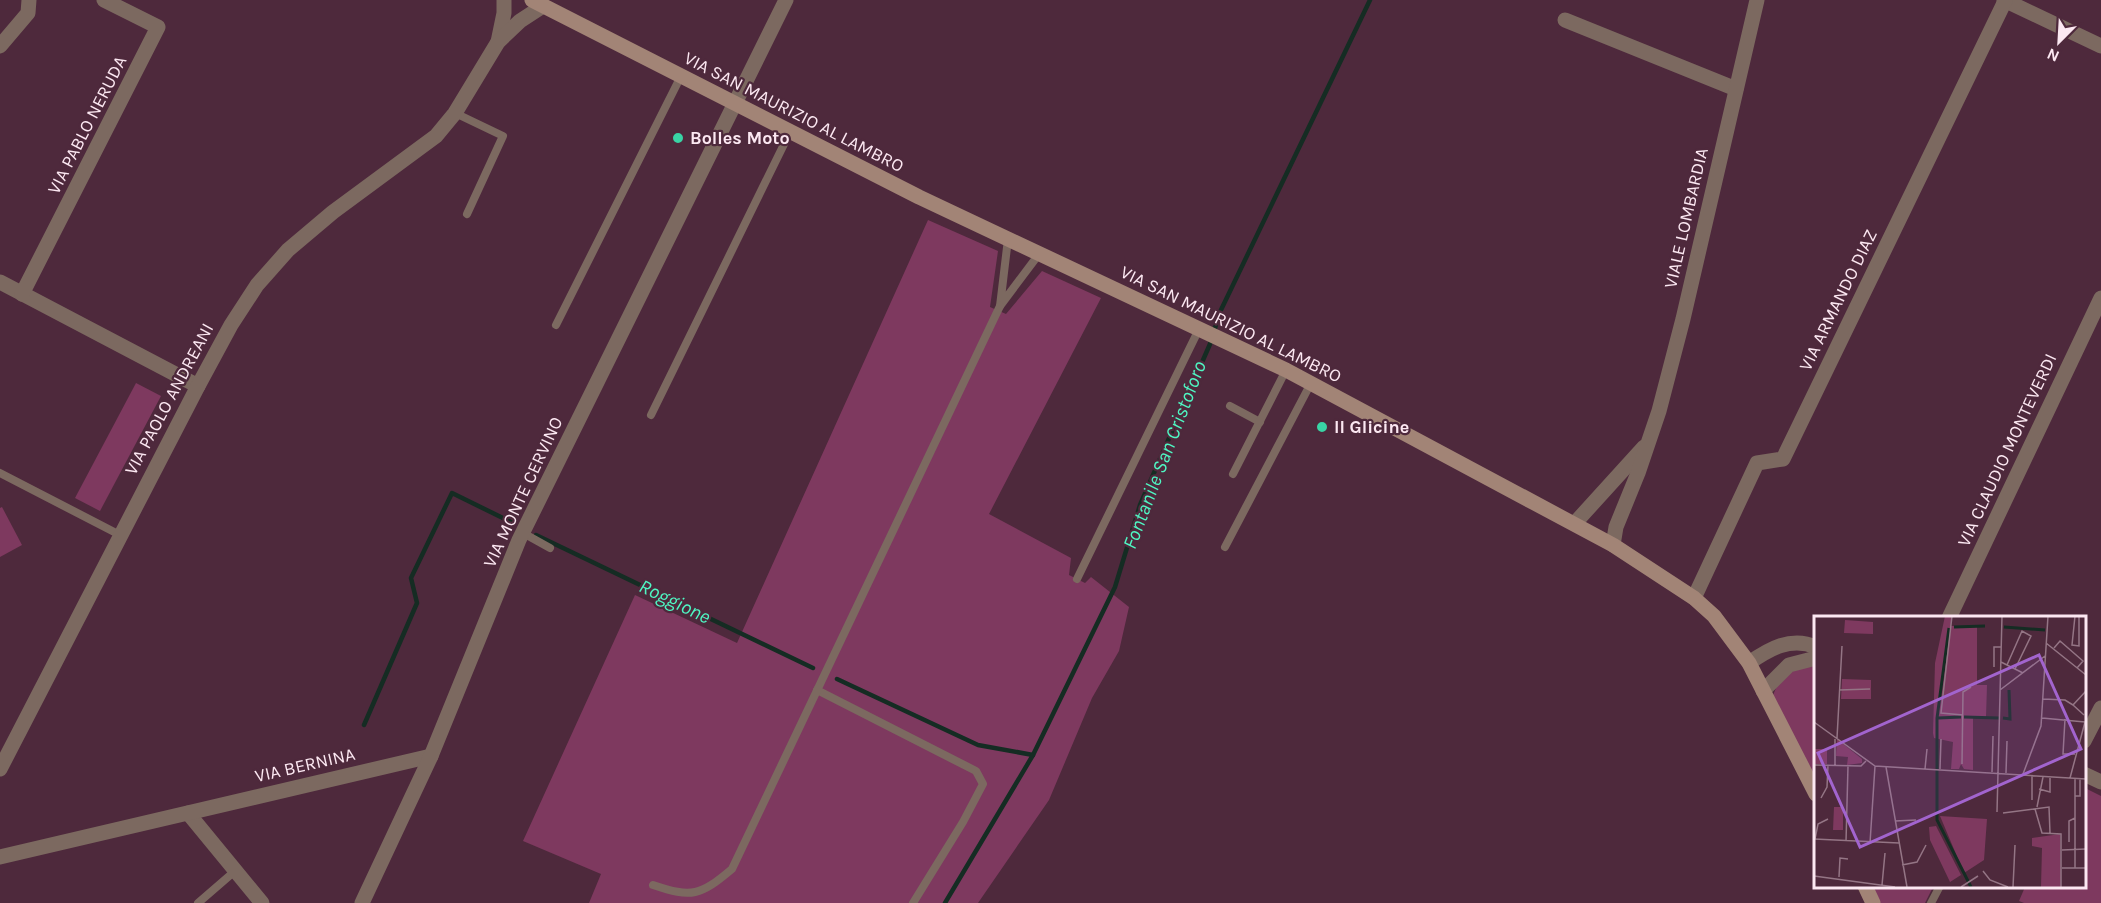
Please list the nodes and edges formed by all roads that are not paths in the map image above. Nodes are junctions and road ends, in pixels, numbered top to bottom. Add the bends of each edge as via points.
1 (29, 0) edge
2 (104, 0) edge
3 (504, 0) edge
4 (786, 0) edge
5 (1757, 0) edge
6 (2005, 0) edge
7 (537, 2) edge
8 (1565, 20) dead end
9 (498, 42) junction
10 (0, 46) edge
11 (2101, 46) edge
12 (681, 76) junction
13 (1736, 89) junction
14 (733, 103) junction
15 (455, 113) junction
16 (790, 132) junction
17 (467, 214) dead end
18 (1008, 239) junction
19 (1039, 254) junction
20 (0, 282) edge
21 (22, 294) junction
22 (2101, 298) edge
23 (1000, 306) junction
24 (556, 325) dead end
25 (1203, 330) junction
26 (1286, 370) junction
27 (1311, 383) junction
28 (198, 386) junction
29 (1230, 406) dead end
30 (651, 415) dead end
31 (1260, 422) junction
32 (1648, 443) junction
33 (0, 473) edge
34 (1233, 474) dead end
35 (1575, 524) junction
36 (523, 533) junction
37 (120, 535) junction
38 (1613, 545) junction
39 (1225, 547) dead end
40 (550, 548) dead end
41 (1077, 579) dead end
42 (1694, 598) junction
43 (1950, 616) edge
44 (1814, 646) edge
45 (1814, 659) edge
46 (1749, 663) junction
47 (817, 690) junction
48 (1763, 691) junction
49 (2101, 708) edge
50 (2086, 739) edge
51 (431, 756) junction
52 (0, 769) edge
53 (2086, 774) edge
54 (2101, 782) edge
55 (1814, 790) edge
56 (188, 813) junction
57 (0, 857) edge
58 (235, 871) junction
59 (652, 885) dead end
60 (1865, 888) edge
61 (1939, 888) edge
62 (198, 903) edge
63 (262, 903) edge
64 (362, 903) edge
65 (913, 903) edge
66 (1873, 903) edge
67 (1931, 903) edge

1 - 10 street via 28,13
2 - 21 street, VIA PABLO NERUDA via 158,27
3 - 9 street, VIA PAOLO ANDREANI
4 - 14 street, VIA MONTE CERVINO
5 - 13 street, VIALE LOMBARDIA
6 - 11 street
6 - 42 street, VIA ARMANDO DIAZ via 1783,459 1757,464
7 - 9 street, VIA PAOLO ANDREANI
7 - 12 main road, VIA SAN MAURIZIO AL LAMBRO
8 - 13 street
9 - 15 street, VIA PAOLO ANDREANI
12 - 14 main road, VIA SAN MAURIZIO AL LAMBRO
12 - 24 lane
13 - 32 street, VIALE LOMBARDIA via 1683,320
14 - 16 main road, VIA SAN MAURIZIO AL LAMBRO
14 - 36 street, VIA MONTE CERVINO
15 - 17 lane via 503,136
15 - 28 street, VIA PAOLO ANDREANI via 436,136 288,250 257,285
16 - 18 main road, VIA SAN MAURIZIO AL LAMBRO
16 - 30 lane
18 - 19 main road, VIA SAN MAURIZIO AL LAMBRO
18 - 23 lane
19 - 23 lane
19 - 25 main road, VIA SAN MAURIZIO AL LAMBRO
20 - 21 street
21 - 28 street
22 - 43 street, VIA CLAUDIO MONTEVERDI
23 - 47 lane
25 - 26 main road, VIA SAN MAURIZIO AL LAMBRO
25 - 41 lane
26 - 27 main road, VIA SAN MAURIZIO AL LAMBRO
26 - 31 lane
27 - 35 main road, VIA SAN MAURIZIO AL LAMBRO
27 - 39 lane
28 - 37 street, VIA PAOLO ANDREANI
29 - 31 lane
31 - 34 lane
32 - 35 street, VIALE LOMBARDIA
32 - 38 street, VIALE LOMBARDIA via 1616,527
33 - 37 lane
35 - 38 main road, VIA SAN MAURIZIO AL LAMBRO
36 - 40 lane
36 - 51 street, VIA MONTE CERVINO
37 - 52 street, VIA PAOLO ANDREANI
38 - 42 main road, VIA SAN MAURIZIO AL LAMBRO
42 - 46 main road, VIA SAN MAURIZIO AL LAMBRO via 1714,616
44 - 46 street via 1789,642 1767,650
45 - 48 street via 1789,665
46 - 48 main road, VIA SAN MAURIZIO AL LAMBRO
47 - 59 lane via 732,869 715,884 696,893
47 - 65 lane via 976,771 983,784
48 - 55 main road, VIA SAN MAURIZIO AL LAMBRO
49 - 50 street
51 - 56 street, VIA BERNINA
51 - 64 street, VIA MONTE CERVINO
53 - 54 street
56 - 57 street, VIA BERNINA
56 - 58 street
58 - 62 lane
58 - 63 street
60 - 66 main road
61 - 67 lane

